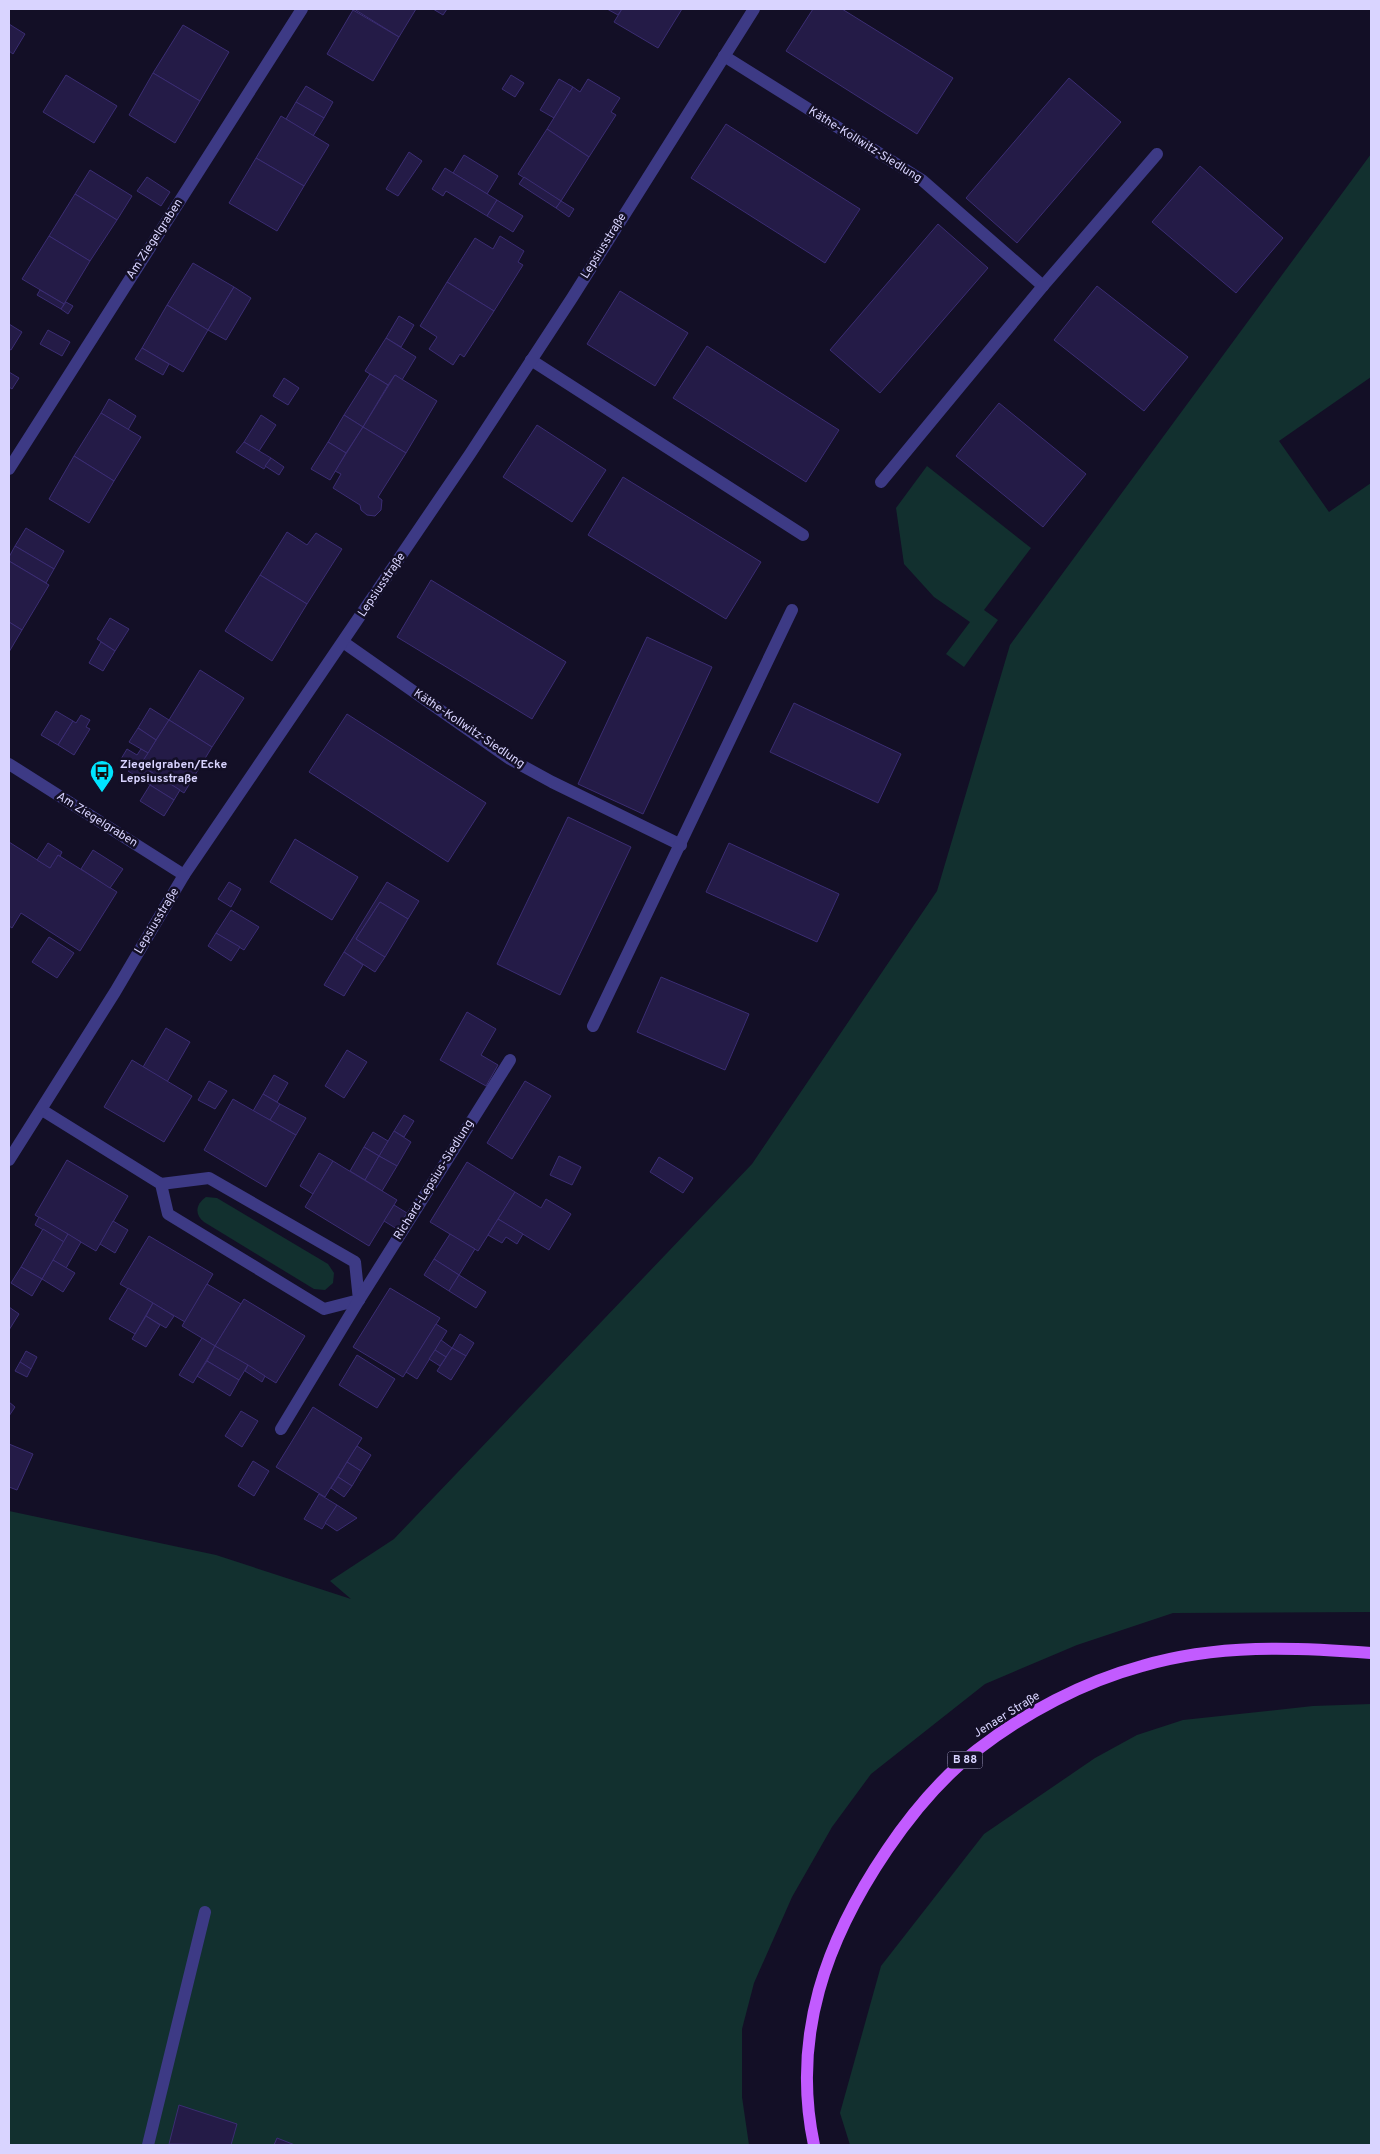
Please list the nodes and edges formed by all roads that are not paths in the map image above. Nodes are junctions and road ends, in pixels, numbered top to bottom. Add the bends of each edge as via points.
1 (302, 9) edge
2 (754, 9) edge
3 (724, 56) junction
4 (1157, 154) dead end
5 (1043, 286) junction
6 (531, 360) junction
7 (9, 469) edge
8 (881, 482) dead end
9 (803, 535) dead end
10 (792, 610) dead end
11 (343, 642) junction
12 (9, 764) edge
13 (681, 846) junction
14 (184, 875) junction
15 (594, 1026) dead end
16 (510, 1060) dead end
17 (42, 1110) junction
18 (9, 1160) edge
19 (161, 1184) junction
20 (359, 1300) junction
21 (281, 1429) dead end
22 (1371, 1653) edge
23 (204, 1912) dead end
24 (148, 2145) edge
25 (814, 2145) edge

1 - 7 street, Am Ziegelgraben
2 - 3 street, Lepsiusstraße
3 - 5 street, Käthe-Kollwitz-Siedlung via 922,180
3 - 6 street, Lepsiusstraße
4 - 5 street
5 - 8 street
6 - 9 street
6 - 11 street, Lepsiusstraße
10 - 13 street
11 - 13 street, Käthe-Kollwitz-Siedlung via 510,759
11 - 14 street, Lepsiusstraße
12 - 14 street, Am Ziegelgraben
13 - 15 street
14 - 17 street, Lepsiusstraße
16 - 20 street, Richard-Lepsius-Siedlung
17 - 18 street, Lepsiusstraße
17 - 19 street
19 - 20 street via 168,1214 324,1309
19 - 20 street via 210,1178 355,1262
20 - 21 street, Richard-Lepsius-Siedlung
22 - 25 main road, Jenaer Straße / B 88 via 1291,1649 1176,1657 1093,1683 1047,1705 976,1751 920,1806 870,1875 826,1963 813,2017 807,2068
23 - 24 street

